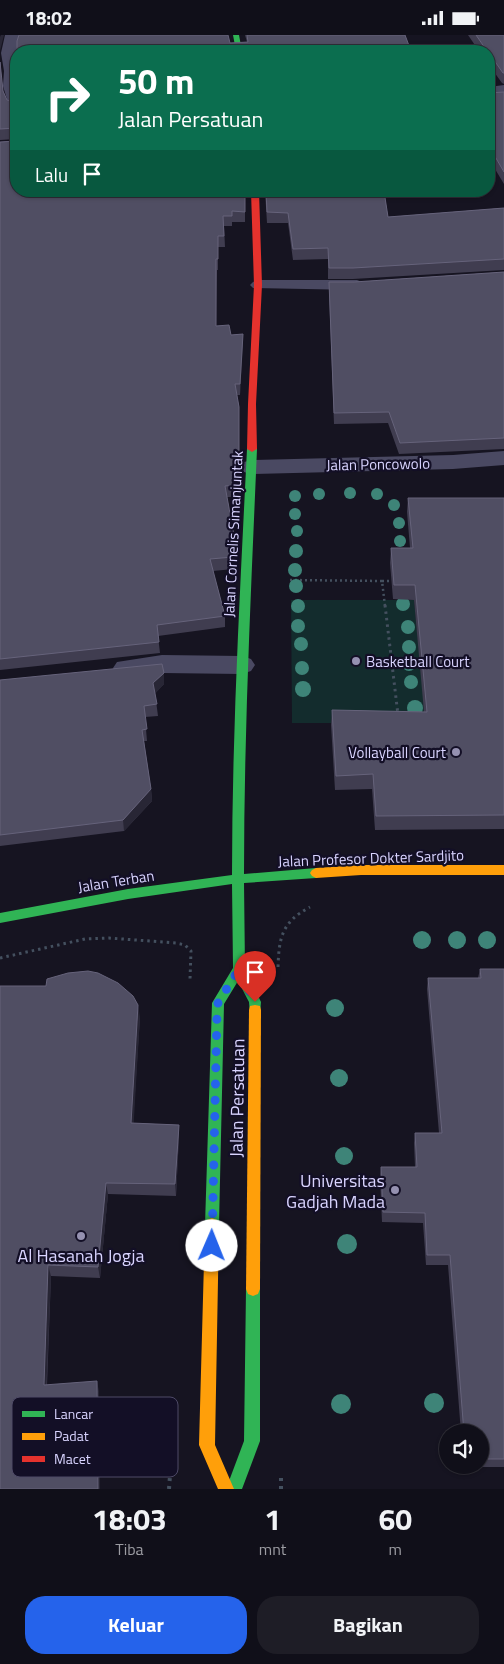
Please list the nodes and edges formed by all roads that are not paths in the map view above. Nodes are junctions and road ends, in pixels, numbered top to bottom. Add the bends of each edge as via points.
1 (12, 36) edge
2 (31, 36) edge
3 (254, 197) edge
4 (258, 285) junction
5 (372, 285) edge
6 (504, 458) edge
7 (252, 467) junction
8 (242, 665) junction
9 (104, 670) edge
10 (504, 870) edge
11 (238, 879) junction
12 (0, 919) edge
13 (239, 969) junction
14 (226, 1489) edge
15 (234, 1489) edge

1 - 2 street
3 - 4 main road, Jalan Cornelis Simanjuntak
4 - 5 lane
4 - 7 main road, Jalan Cornelis Simanjuntak
6 - 7 street, Jalan Poncowolo
7 - 8 main road, Jalan Cornelis Simanjuntak
8 - 9 street via 162,664
8 - 11 main road, Jalan Cornelis Simanjuntak
10 - 11 main road, Jalan Profesor Dokter Sardjito via 361,870
11 - 12 main road, Jalan Terban via 128,894
11 - 13 main road, Jalan Cornelis Simanjuntak
13 - 14 main road, Jalan Persatuan via 218,1003 215,1087 207,1445
13 - 15 main road, Jalan Persatuan via 255,1002 252,1441

